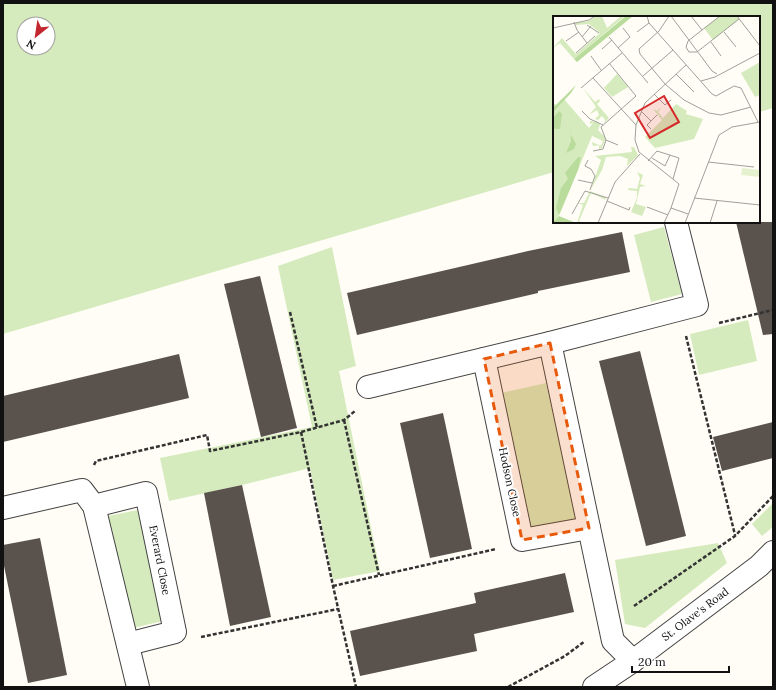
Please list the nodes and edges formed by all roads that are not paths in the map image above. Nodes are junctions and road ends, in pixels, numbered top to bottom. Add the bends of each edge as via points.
1 (676, 223) edge
2 (550, 344) junction
3 (484, 359) junction
4 (368, 387) road end
5 (88, 498) junction
6 (3, 508) edge
7 (589, 528) junction
8 (773, 552) edge
9 (128, 644) junction
10 (633, 661) junction
11 (138, 687) edge
12 (594, 687) edge

1 - 2 street via 697,305
2 - 3 street
2 - 7 street
3 - 4 street
3 - 7 street, Hodson Close via 522,540
5 - 6 street, Everard Close
5 - 9 street
5 - 9 street, Everard Close via 146,493 175,632
7 - 10 street via 613,641
8 - 10 street, St. Olave's Road via 759,566
9 - 11 street
10 - 12 street, St. Olave's Road

